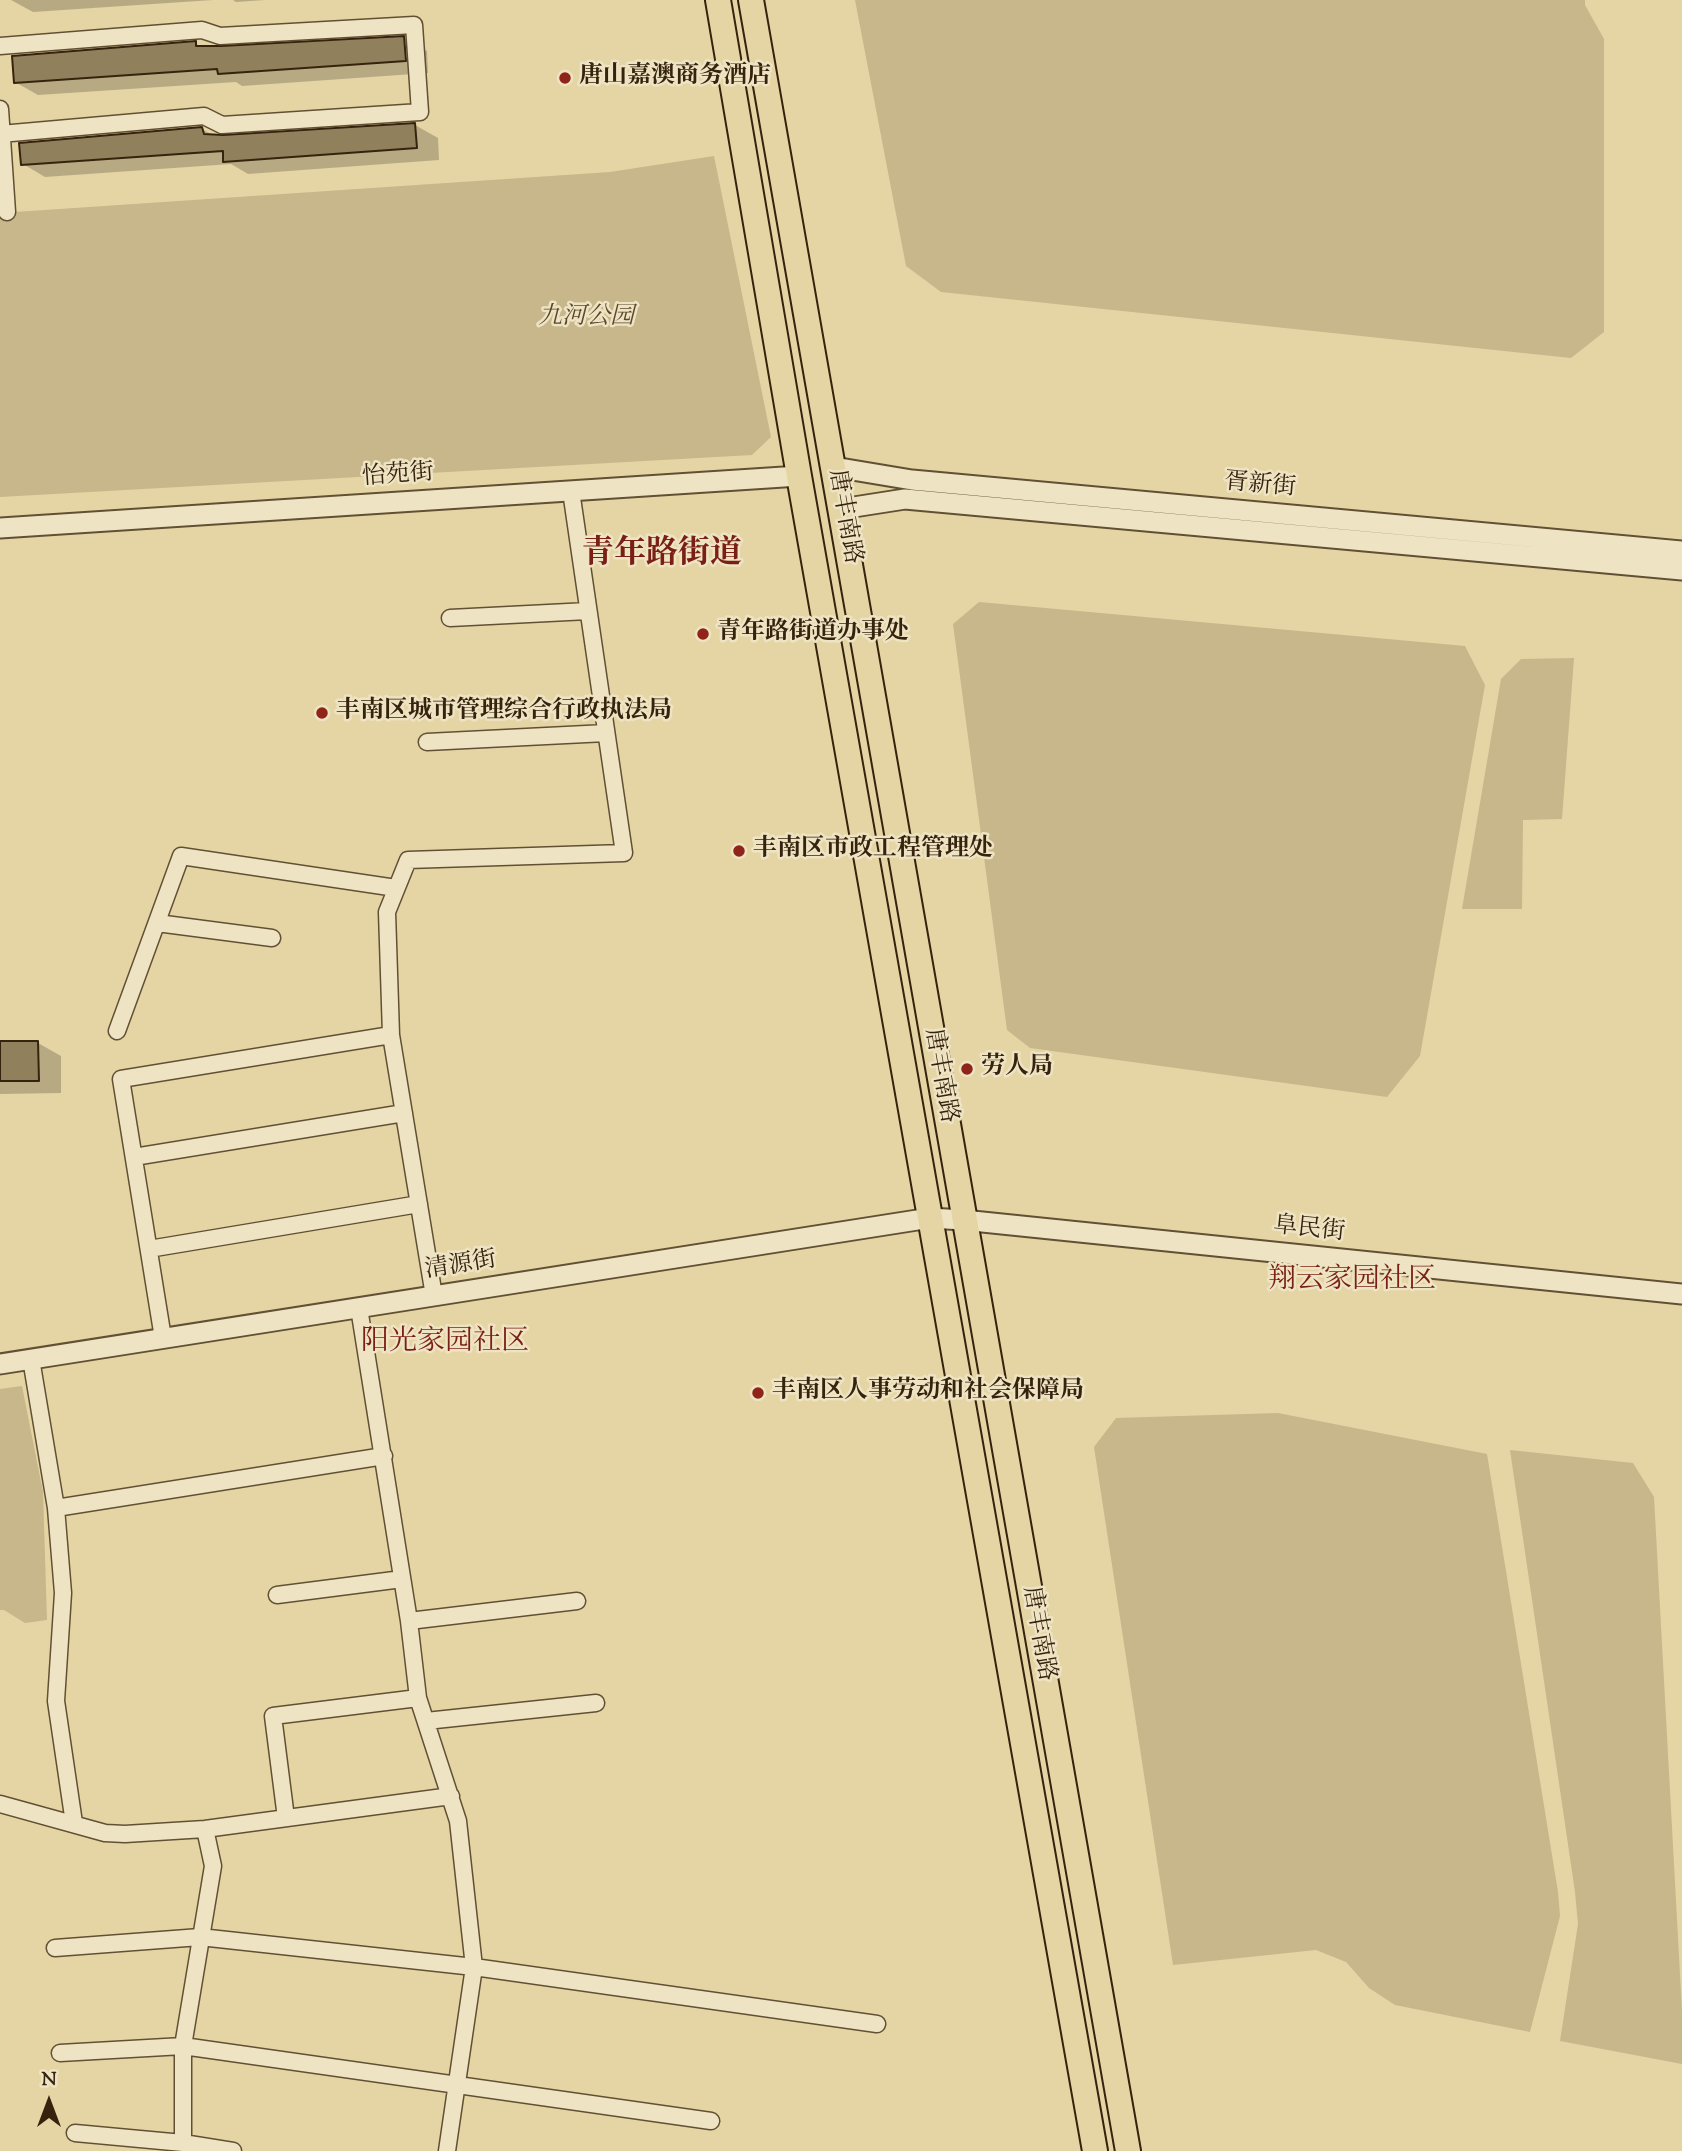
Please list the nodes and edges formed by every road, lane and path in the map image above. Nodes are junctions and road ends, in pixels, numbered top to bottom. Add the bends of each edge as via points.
1 (719, 0) edge
2 (751, 0) edge
3 (0, 46) edge
4 (0, 109) edge
5 (1, 133) edge
6 (7, 212) dead end
7 (834, 467) junction
8 (799, 476) junction
9 (571, 491) junction
10 (841, 509) junction
11 (0, 528) edge
12 (1682, 551) edge
13 (1682, 570) edge
14 (588, 611) junction
15 (450, 618) dead end
16 (606, 733) junction
17 (427, 743) dead end
18 (396, 888) junction
19 (157, 923) junction
20 (272, 938) dead end
21 (117, 1031) dead end
22 (391, 1035) junction
23 (404, 1113) junction
24 (134, 1157) junction
25 (419, 1205) junction
26 (930, 1218) junction
27 (963, 1220) junction
28 (149, 1249) junction
29 (1682, 1294) edge
30 (434, 1296) junction
31 (359, 1308) junction
32 (163, 1338) junction
33 (31, 1359) junction
34 (0, 1364) edge
35 (384, 1456) junction
36 (56, 1508) junction
37 (402, 1579) junction
38 (277, 1595) dead end
39 (577, 1601) dead end
40 (409, 1621) junction
41 (418, 1698) junction
42 (596, 1703) dead end
43 (426, 1721) junction
44 (451, 1796) junction
45 (0, 1804) edge
46 (286, 1818) junction
47 (74, 1824) junction
48 (205, 1829) junction
49 (200, 1937) junction
50 (55, 1948) dead end
51 (474, 1967) junction
52 (877, 2024) dead end
53 (183, 2046) junction
54 (60, 2053) dead end
55 (457, 2084) junction
56 (711, 2121) dead end
57 (75, 2133) dead end
58 (183, 2143) junction
59 (233, 2151) edge
60 (447, 2151) edge
61 (1095, 2151) edge
62 (1128, 2151) edge

1 - 8 main road, 唐丰南路
2 - 7 main road, 唐丰南路
3 - 5 street via 202,30 220,36 414,25 420,111 222,125 204,116
4 - 5 street
5 - 6 street
7 - 10 main road, 唐丰南路
7 - 12 street, 胥新街 via 912,480
8 - 9 street, 怡苑街
8 - 26 main road, 唐丰南路
9 - 11 street, 怡苑街
9 - 14 street
10 - 13 street, 胥新街 via 905,499
10 - 27 main road, 唐丰南路
14 - 15 street
14 - 16 street
16 - 17 street
16 - 18 street via 624,853 408,860
18 - 19 street via 181,856
18 - 22 street via 387,912
19 - 20 street
19 - 21 street
22 - 23 street
22 - 24 street via 121,1079
23 - 24 street
23 - 25 street
24 - 28 street
25 - 28 street
25 - 30 street
26 - 27 street, 阜民街
26 - 30 street, 清源街
26 - 61 main road, 唐丰南路
27 - 29 street, 阜民街
27 - 62 main road, 唐丰南路
28 - 32 street
30 - 31 street, 清源街
31 - 32 street, 清源街
31 - 35 street
32 - 33 street, 清源街
33 - 34 street, 清源街
33 - 36 street
35 - 36 street
35 - 37 street
36 - 47 street via 63,1593 56,1701
37 - 38 street
37 - 40 street
39 - 40 street
40 - 41 street
41 - 43 street
41 - 46 street via 273,1716
42 - 43 street
43 - 44 street
44 - 46 street
44 - 51 street via 458,1821
45 - 47 street
46 - 48 street
47 - 48 street via 125,1834
48 - 49 street via 213,1866
49 - 50 street
49 - 51 street
49 - 53 street
51 - 52 street
51 - 55 street
53 - 54 street
53 - 55 street
53 - 58 street
55 - 56 street
55 - 60 street
57 - 58 street
58 - 59 street

